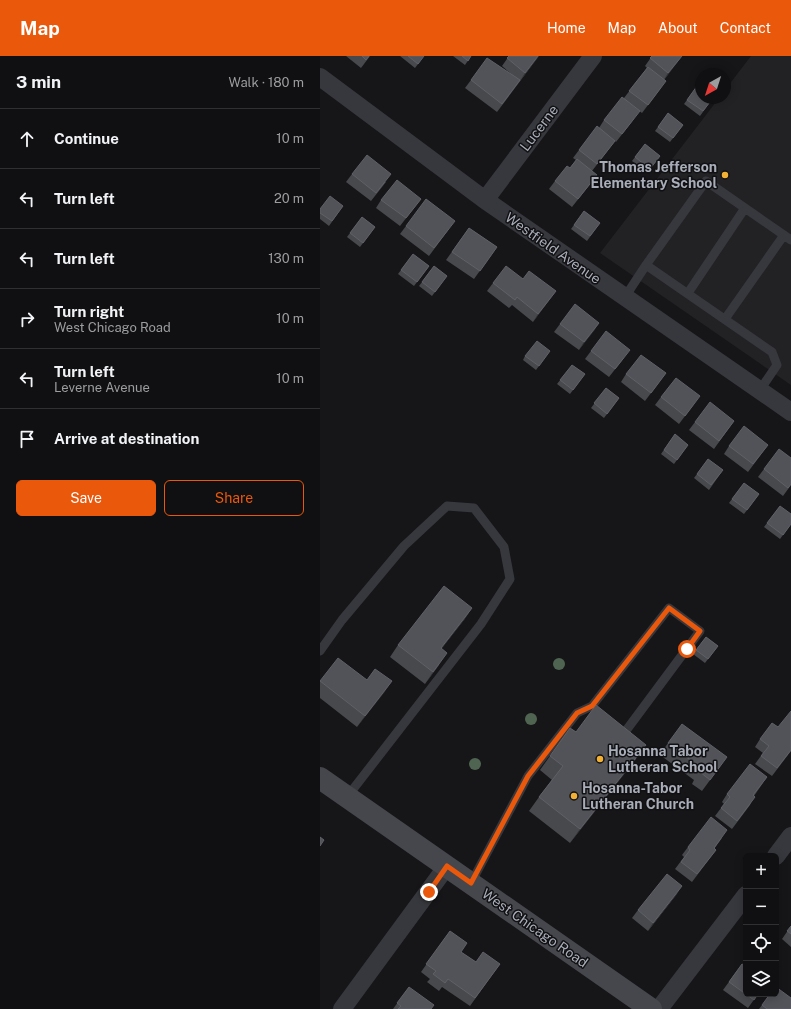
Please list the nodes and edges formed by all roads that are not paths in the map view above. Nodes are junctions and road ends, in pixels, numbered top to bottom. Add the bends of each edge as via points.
1 (593, 56) edge
2 (320, 77) edge
3 (485, 200) junction
4 (746, 208) junction
5 (787, 237) edge
6 (646, 265) junction
7 (688, 294) junction
8 (625, 298) junction
9 (725, 319) junction
10 (760, 390) junction
11 (791, 412) edge
12 (320, 651) edge
13 (625, 732) edge
14 (320, 778) edge
15 (347, 797) junction
16 (791, 836) edge
17 (778, 853) edge
18 (447, 866) junction
19 (471, 883) junction
20 (743, 899) edge
21 (342, 1009) edge
22 (651, 1009) edge
23 (659, 1009) edge

1 - 3 street, Lucerne
2 - 3 street, Westfield Avenue
3 - 8 street, Westfield Avenue
4 - 5 lane
4 - 6 lane via 706,181
4 - 7 lane
5 - 9 lane
6 - 7 lane
6 - 8 lane
7 - 9 lane
8 - 10 street, Westfield Avenue
9 - 10 lane via 772,352 777,366
10 - 11 street, Westfield Avenue
12 - 15 lane via 342,620 404,546 447,506 474,508 504,548 510,579 481,624
13 - 19 lane via 700,631 669,608 592,706 577,713 528,776
14 - 15 street, West Chicago Road
15 - 18 street, West Chicago Road
16 - 17 street
18 - 19 street, West Chicago Road
18 - 21 street
19 - 22 street, West Chicago Road
20 - 23 street

